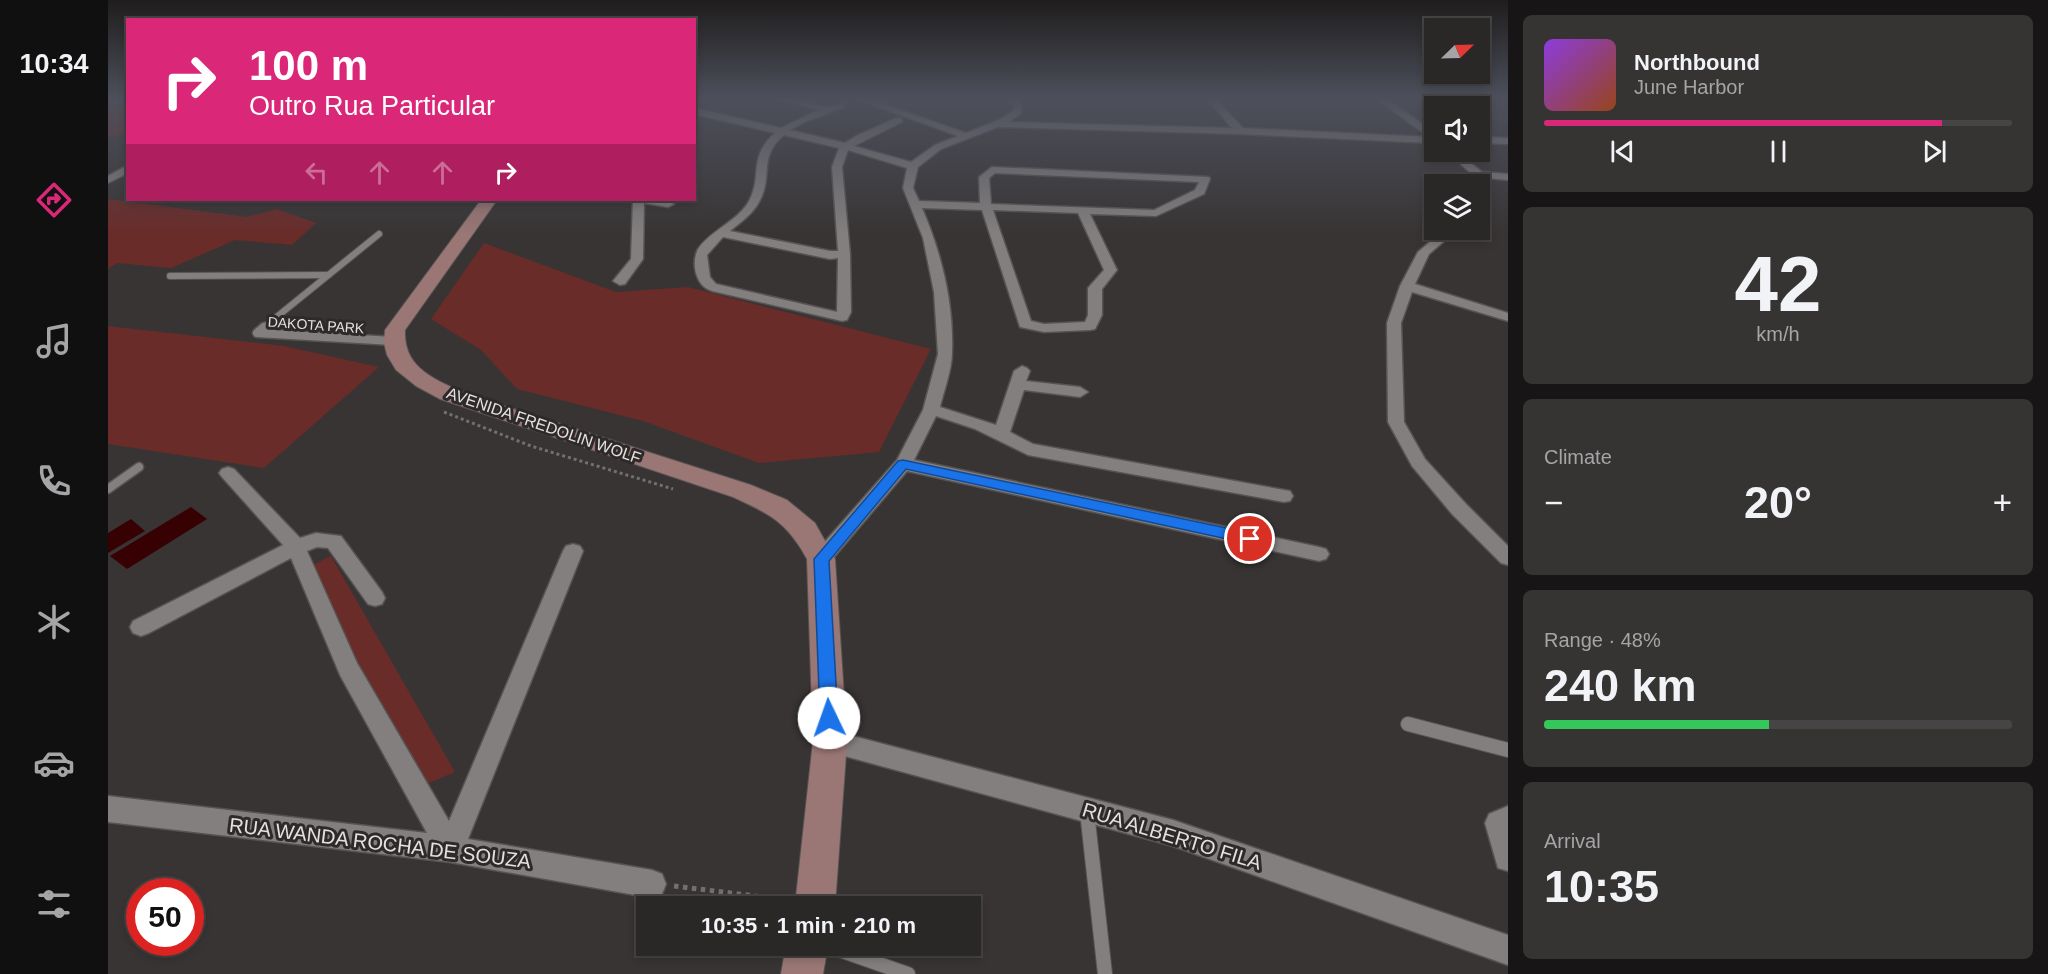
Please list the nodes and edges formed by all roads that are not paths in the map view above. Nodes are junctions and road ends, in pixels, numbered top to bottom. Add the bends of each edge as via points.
1 (770, 143) edge
2 (834, 143) edge
3 (850, 143) edge
4 (947, 143) edge
5 (845, 146) junction
6 (1464, 162) edge
7 (913, 166) junction
8 (125, 171) edge
9 (108, 172) edge
10 (1508, 177) edge
11 (108, 180) edge
12 (487, 201) edge
13 (638, 201) edge
14 (651, 201) edge
15 (668, 204) dead end
16 (914, 204) junction
17 (986, 206) junction
18 (1082, 210) junction
19 (721, 233) junction
20 (379, 234) dead end
21 (1438, 240) edge
22 (844, 254) junction
23 (328, 275) junction
24 (170, 276) dead end
25 (620, 281) dead end
26 (1407, 286) junction
27 (1508, 316) edge
28 (393, 341) junction
29 (1080, 392) dead end
30 (931, 410) junction
31 (1002, 432) junction
32 (903, 464) junction
33 (139, 467) dead end
34 (228, 473) dead end
35 (108, 489) edge
36 (1284, 496) dead end
37 (296, 547) junction
38 (573, 550) dead end
39 (1319, 554) dead end
40 (1508, 558) edge
41 (821, 559) junction
42 (375, 598) dead end
43 (141, 627) dead end
44 (1408, 724) dead end
45 (830, 741) junction
46 (1508, 750) edge
47 (108, 810) edge
48 (1086, 810) junction
49 (1508, 819) edge
50 (450, 849) junction
51 (1508, 858) edge
52 (652, 884) road end
53 (815, 896) edge
54 (1508, 950) edge
55 (805, 956) edge
56 (856, 956) edge
57 (802, 974) edge
58 (908, 974) edge
59 (1105, 974) edge

1 - 19 street via 762,155 755,200
2 - 5 street
3 - 5 street
4 - 7 street
5 - 7 street
5 - 22 street via 837,167
6 - 10 street via 1479,175
7 - 16 street via 908,188
8 - 9 street
8 - 11 street
12 - 28 main road via 405,314
13 - 25 street via 637,259
14 - 15 street
16 - 17 street
16 - 30 street via 929,238 941,292 945,354
17 - 18 street
17 - 18 street via 1024,324 1044,328 1090,326 1095,315 1095,288 1111,270
17 - 18 street via 984,177 992,170 1205,179 1200,192 1156,213
19 - 22 street via 830,255
19 - 22 street via 701,254 706,284 842,317
20 - 23 lane, DAKOTA PARK
21 - 26 street via 1424,252
23 - 24 lane
23 - 28 lane, DAKOTA PARK via 257,333
26 - 27 street
26 - 40 street via 1394,323 1396,423 1418,462
28 - 41 main road, AVENIDA FREDOLIN WOLF via 397,358 418,377 459,399 742,491 777,507 805,530
29 - 31 street via 1021,378
30 - 31 street
30 - 32 street
31 - 36 street via 1028,449
32 - 39 street
32 - 41 street
33 - 35 lane
34 - 37 street
37 - 42 street via 316,540 334,541
37 - 43 street
37 - 50 street via 348,668
38 - 50 street
41 - 45 main road
44 - 46 lane
45 - 48 street, RUA ALBERTO FILA
45 - 53 main road
47 - 50 street, RUA WANDA ROCHA DE SOUZA
48 - 54 street, RUA ALBERTO FILA via 1173,833
48 - 59 lane
49 - 51 street via 1498,823
50 - 52 street, RUA WANDA ROCHA DE SOUZA
55 - 57 main road
56 - 58 lane

